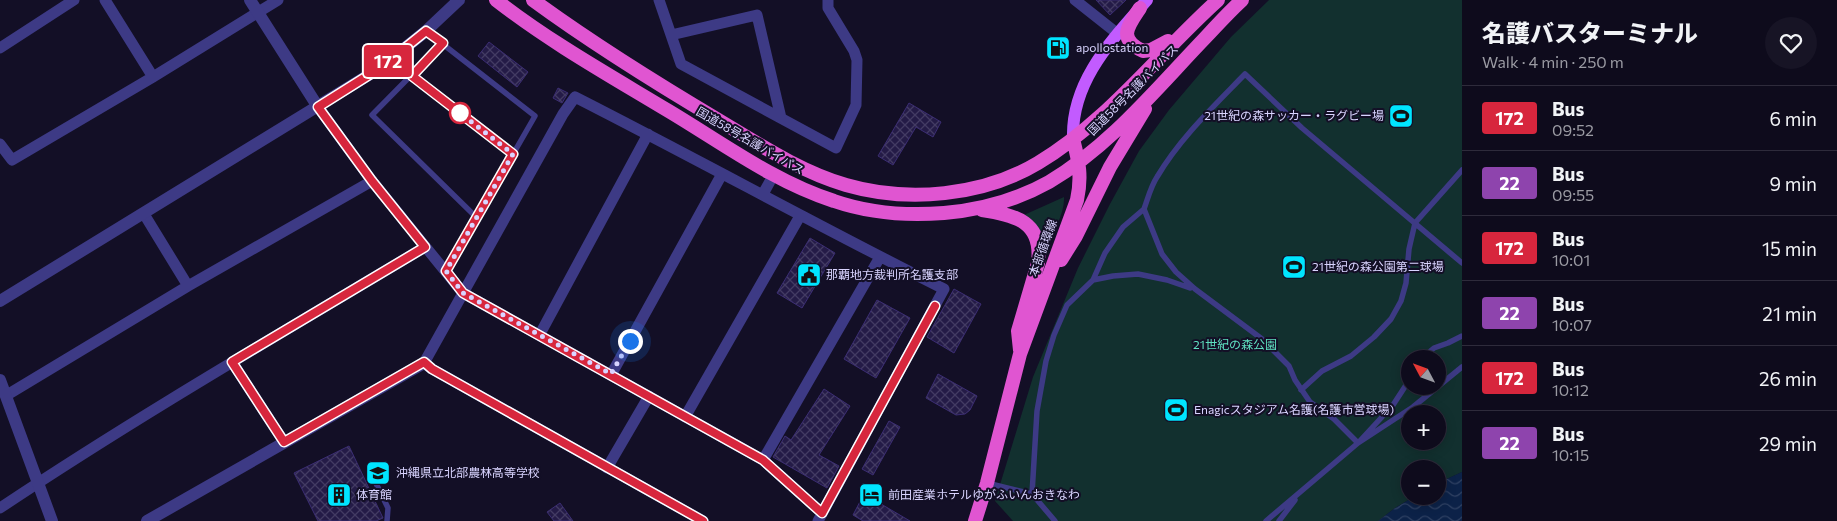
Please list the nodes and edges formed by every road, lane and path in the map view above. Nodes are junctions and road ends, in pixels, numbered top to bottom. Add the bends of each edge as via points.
1 (74, 0) edge
2 (105, 0) edge
3 (250, 0) edge
4 (278, 0) edge
5 (459, 0) edge
6 (496, 0) edge
7 (533, 0) edge
8 (659, 0) edge
9 (828, 0) edge
10 (1075, 0) edge
11 (1218, 0) edge
12 (1242, 0) edge
13 (1144, 4) edge
14 (257, 12) junction
15 (426, 31) junction
16 (1184, 31) junction
17 (1118, 34) junction
18 (671, 35) junction
19 (443, 43) junction
20 (0, 48) edge
21 (412, 76) junction
22 (154, 77) junction
23 (1155, 91) junction
24 (318, 107) junction
25 (781, 118) junction
26 (648, 134) junction
27 (1074, 139) junction
28 (0, 144) edge
29 (513, 154) junction
30 (1079, 162) junction
31 (1462, 170) edge
32 (722, 174) junction
33 (774, 174) junction
34 (372, 181) junction
35 (763, 194) junction
36 (974, 209) junction
37 (1144, 209) junction
38 (144, 214) junction
39 (800, 216) junction
40 (476, 217) junction
41 (1415, 223) junction
42 (425, 247) junction
43 (880, 257) junction
44 (1462, 263) edge
45 (446, 271) junction
46 (1093, 280) junction
47 (1046, 284) junction
48 (188, 286) junction
49 (1195, 289) junction
50 (463, 293) junction
51 (0, 301) edge
52 (540, 334) junction
53 (1462, 336) edge
54 (1432, 350) edge
55 (1020, 354) junction
56 (232, 362) junction
57 (424, 362) junction
58 (1462, 368) edge
59 (611, 374) junction
60 (0, 380) edge
61 (1302, 390) junction
62 (1401, 394) edge
63 (7, 395) junction
64 (649, 396) junction
65 (686, 416) junction
66 (284, 442) junction
67 (1358, 443) junction
68 (763, 460) junction
69 (607, 468) junction
70 (370, 471) dead end
71 (38, 483) junction
72 (987, 483) junction
73 (1303, 491) junction
74 (1032, 494) junction
75 (0, 508) edge
76 (820, 517) edge
77 (52, 521) edge
78 (147, 521) edge
79 (387, 521) edge
80 (703, 521) edge
81 (975, 521) edge
82 (1055, 521) edge
83 (1266, 521) edge
84 (1279, 521) edge

1 - 20 street
2 - 22 street
3 - 14 street
4 - 14 street
5 - 15 street
6 - 33 highway, 国道58号名護バイパス via 562,47
7 - 27 highway, 国道58号名護バイパス via 741,134 798,166 846,185 918,194 973,188 1030,167
8 - 18 street
9 - 25 street via 828,8 857,60 856,105 836,148
10 - 17 street
11 - 16 highway, 国道58号名護バイパス
12 - 23 highway, 国道58号名護バイパス
13 - 16 highway via 1126,34 1138,49 1151,50
13 - 17 main road, 本部循環線
14 - 22 street
14 - 24 street
15 - 19 lane
15 - 24 street via 380,68
16 - 27 highway, 国道58号名護バイパス
17 - 27 main road, 本部循環線 via 1085,80 1075,113
18 - 25 street via 681,64
18 - 25 street via 757,15
19 - 21 lane
19 - 29 lane via 535,116
21 - 29 lane
21 - 40 lane via 372,115
22 - 28 street via 12,160
23 - 30 highway, 国道58号名護バイパス
23 - 47 highway via 1110,167 1076,236
24 - 34 street
24 - 38 street
26 - 32 street
26 - 50 street via 575,97
26 - 52 street
27 - 30 highway, 本部循環線
29 - 40 lane
30 - 36 highway, 国道58号名護バイパス via 1047,183
30 - 47 highway, 本部循環線 via 1077,200
31 - 41 lane
32 - 35 street
32 - 59 street
33 - 35 street
33 - 36 highway, 国道58号名護バイパス via 810,192 857,208 907,214
34 - 42 street
34 - 48 street
35 - 39 street
36 - 55 highway via 1018,218 1029,225 1036,237 1040,254 1018,331
37 - 41 lane via 1157,177 1171,156 1245,74 1302,128
37 - 46 lane via 1123,228 1105,253
37 - 49 lane via 1162,254
38 - 48 street
38 - 51 street
39 - 43 street
39 - 65 street
40 - 45 lane
41 - 44 lane
41 - 61 lane via 1406,283 1391,319 1351,356 1322,372
42 - 45 street
42 - 56 street
43 - 68 street
43 - 76 street via 944,289
45 - 50 street
46 - 49 lane via 1138,274
46 - 74 lane via 1067,305 1046,361 1037,411
47 - 55 highway, 本部循環線
48 - 63 street
49 - 61 lane via 1262,338 1289,366
50 - 52 street
50 - 57 street
52 - 59 street
53 - 54 lane
55 - 72 highway, 本部循環線
56 - 66 street
56 - 71 street
57 - 66 street
57 - 69 street
58 - 67 lane via 1413,407
59 - 64 street
60 - 63 street
61 - 67 lane via 1310,402 1334,419
62 - 67 lane
63 - 71 street
64 - 65 street
64 - 69 street
65 - 68 street
66 - 78 street
67 - 73 lane
68 - 76 street
69 - 80 street
70 - 79 lane via 388,508
71 - 75 street
71 - 77 street
72 - 74 lane
72 - 81 highway, 本部循環線
73 - 83 lane
73 - 84 lane
74 - 82 lane

